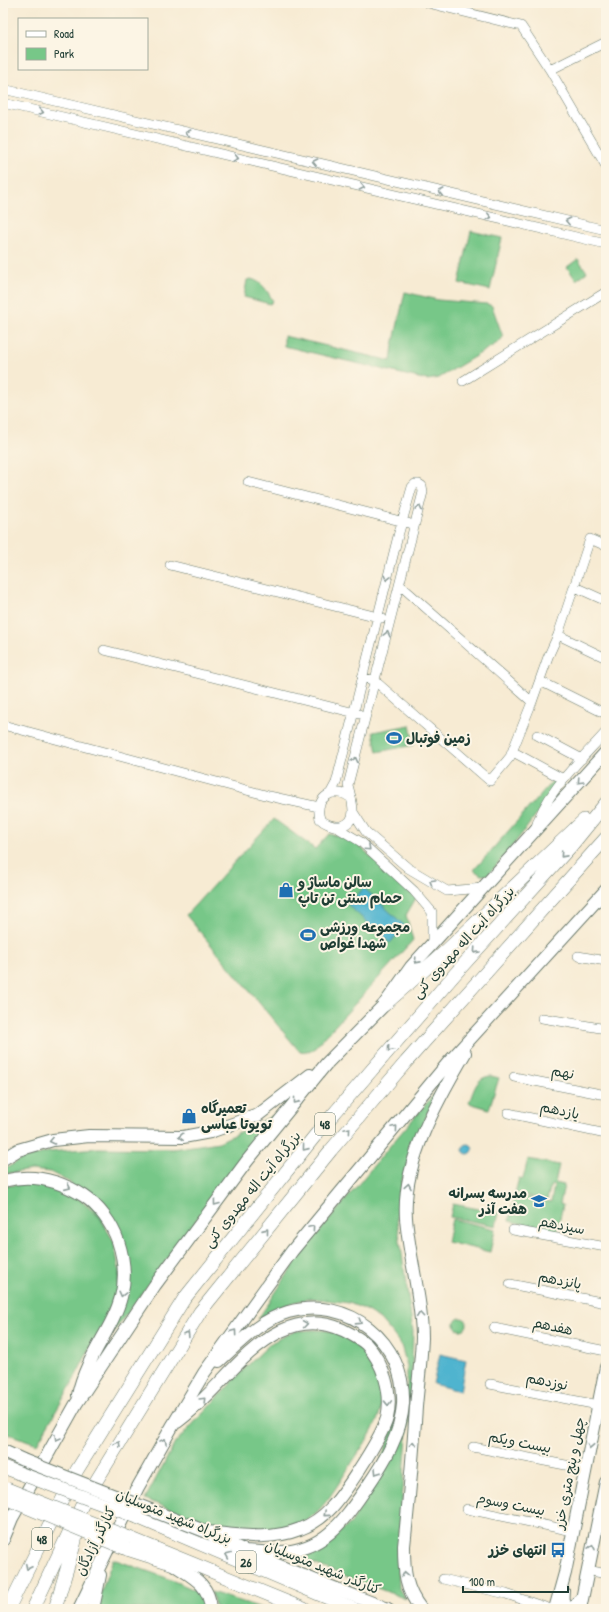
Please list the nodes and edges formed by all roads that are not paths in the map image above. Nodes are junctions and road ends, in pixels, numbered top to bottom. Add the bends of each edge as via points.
1 (428, 3) edge
2 (606, 42) edge
3 (550, 70) junction
4 (3, 89) edge
5 (3, 103) edge
6 (606, 166) edge
7 (606, 230) edge
8 (606, 244) edge
9 (606, 292) edge
10 (463, 381) dead end
11 (248, 482) dead end
12 (402, 521) junction
13 (415, 524) junction
14 (606, 546) edge
15 (170, 565) dead end
16 (400, 585) junction
17 (575, 587) junction
18 (606, 601) edge
19 (377, 617) junction
20 (391, 620) junction
21 (558, 635) junction
22 (104, 650) dead end
23 (606, 658) edge
24 (362, 677) junction
25 (375, 681) junction
26 (540, 681) dead end
27 (532, 702) junction
28 (353, 712) junction
29 (606, 714) edge
30 (366, 716) junction
31 (3, 725) edge
32 (606, 732) edge
33 (537, 735) dead end
34 (606, 752) edge
35 (516, 754) dead end
36 (582, 759) junction
37 (563, 779) junction
38 (330, 794) junction
39 (351, 798) junction
40 (606, 802) edge
41 (319, 807) junction
42 (354, 812) junction
43 (336, 827) junction
44 (534, 831) junction
45 (606, 838) edge
46 (483, 888) junction
47 (606, 890) edge
48 (432, 944) junction
49 (578, 956) dead end
50 (606, 961) edge
51 (384, 1005) junction
52 (542, 1018) dead end
53 (606, 1030) edge
54 (476, 1035) junction
55 (326, 1064) junction
56 (514, 1077) dead end
57 (606, 1095) edge
58 (508, 1113) dead end
59 (606, 1134) edge
60 (3, 1159) edge
61 (3, 1181) edge
62 (513, 1230) dead end
63 (606, 1248) edge
64 (510, 1284) dead end
65 (606, 1303) edge
66 (494, 1328) dead end
67 (606, 1351) edge
68 (606, 1367) edge
69 (204, 1373) junction
70 (490, 1384) dead end
71 (76, 1404) junction
72 (598, 1405) junction
73 (173, 1425) junction
74 (473, 1447) dead end
75 (3, 1451) edge
76 (3, 1467) edge
77 (586, 1469) junction
78 (606, 1482) edge
79 (4, 1493) edge
80 (84, 1504) junction
81 (603, 1507) edge
82 (467, 1509) dead end
83 (12, 1518) junction
84 (3, 1527) edge
85 (573, 1531) junction
86 (207, 1532) junction
87 (3, 1540) edge
88 (127, 1543) junction
89 (243, 1551) junction
90 (104, 1556) junction
91 (173, 1564) junction
92 (588, 1570) junction
93 (565, 1573) junction
94 (606, 1574) edge
95 (305, 1577) junction
96 (443, 1579) dead end
97 (581, 1604) edge
98 (8, 1609) edge
99 (33, 1609) edge
100 (55, 1609) edge
101 (79, 1609) edge
102 (93, 1609) edge
103 (211, 1609) edge
104 (289, 1609) edge
105 (304, 1609) edge
106 (353, 1609) edge
107 (388, 1609) edge
108 (421, 1609) edge
109 (551, 1609) edge
110 (555, 1609) edge

1 - 3 street via 522,26
2 - 3 street
3 - 6 street
7 -> 4 street
5 -> 8 street
9 - 10 street
11 - 12 street
12 - 13 street
13 -> 12 street via 423,490 419,484 412,487
12 -> 19 street
13 - 16 street
14 - 17 street via 590,539
15 - 19 street
16 - 20 street
16 - 27 street
17 - 18 street
17 - 21 street
19 - 20 street
19 - 24 street
25 -> 20 street
21 - 23 street
21 - 27 street
22 - 28 street
24 - 25 street
24 - 28 street
25 - 27 street via 490,781 510,757
25 - 30 street
26 - 29 street
28 - 30 street
28 - 38 street via 336,783
39 -> 30 street via 348,785
31 - 41 street
32 - 36 street
33 - 36 street
34 -> 44 main road, بزرگراه آیت اله مهدوی کنی
35 - 37 street
36 - 37 street
37 - 44 street via 540,813
38 - 39 street via 337,792
38 - 41 street via 323,799
39 - 42 street
40 - 51 highway
40 -> 98 highway, بزرگراه آیت اله مهدوی کنی / 48 via 571,846 455,974 318,1132 184,1299 77,1470
41 - 43 street via 320,819 325,824
42 - 43 street via 344,826
46 -> 42 street via 447,891 408,868 366,832
43 -> 48 street via 361,842 414,891 432,912
44 - 46 main road, بزرگراه آیت اله مهدوی کنی
80 -> 45 highway, 48 via 200,1312 401,1068
46 - 48 main road, بزرگراه آیت اله مهدوی کنی
47 - 54 main road
48 -> 51 main road, بزرگراه آیت اله مهدوی کنی via 411,967
49 - 50 street
51 - 55 main road, بزرگراه آیت اله مهدوی کنی
52 - 53 street
69 -> 54 main road via 292,1251 448,1063
108 -> 54 main road via 412,1598 404,1567 422,1338 419,1300 406,1218 406,1200 415,1156 439,1098
55 -> 60 main road via 258,1115 210,1132 183,1137 89,1136 53,1140 18,1150
55 -> 71 main road, بزرگراه آیت اله مهدوی کنی via 207,1214 129,1322
56 - 57 street, نهم
58 - 59 street, یازدهم
61 -> 71 main road via 35,1177 53,1180 72,1188 99,1209 116,1234 124,1271 122,1297 108,1331 87,1366
62 - 63 street, سیزدهم
64 - 65 street, پانزدهم
66 - 67 street, هفدهم
68 - 72 main road, چهل و پنج متری خزر
69 - 73 main road
69 -> 89 main road via 254,1329 270,1319 287,1312 313,1308 354,1318 368,1327 382,1340 399,1368 403,1404 393,1443 349,1514 317,1543 298,1550
70 - 72 street, نوزدهم
71 -> 83 main road
72 -> 77 main road, چهل و پنج متری خزر
73 -> 86 main road via 190,1413 249,1352 281,1331 296,1326 325,1324 353,1335 366,1344 383,1372 388,1400 386,1419 350,1483 323,1517 300,1529 274,1536
90 -> 73 main road, کنارگذر آزادگان via 138,1487
74 - 77 street, بیست ویکم
75 - 86 main road, کنارگذر شهید متوسلیان, bridge
106 -> 76 highway, بزرگراه شهید متوسلیان / 26, bridge via 137,1517
77 - 85 main road, چهل و پنج متری خزر
78 - 81 main road
79 - 88 highway, bridge
80 - 99 highway, 48
80 - 100 highway
92 -> 81 main road
82 - 85 street, بیست وسوم
83 - 84 main road
83 - 87 main road
85 - 93 main road, چهل و پنج متری خزر
86 - 89 main road, کنارگذر شهید متوسلیان
88 - 91 highway
88 - 105 highway, 26
89 - 95 main road, کنارگذر شهید متوسلیان
90 - 101 main road, کنارگذر آزادگان
90 - 102 main road
91 - 103 main road via 206,1589
91 - 104 highway
92 - 94 street
92 - 97 main road
93 - 97 main road via 562,1601 564,1605 574,1608
93 - 110 main road, چهل و پنج متری خزر
95 - 106 highway
95 - 107 main road, کنارگذر شهید متوسلیان
96 - 109 street via 506,1594

